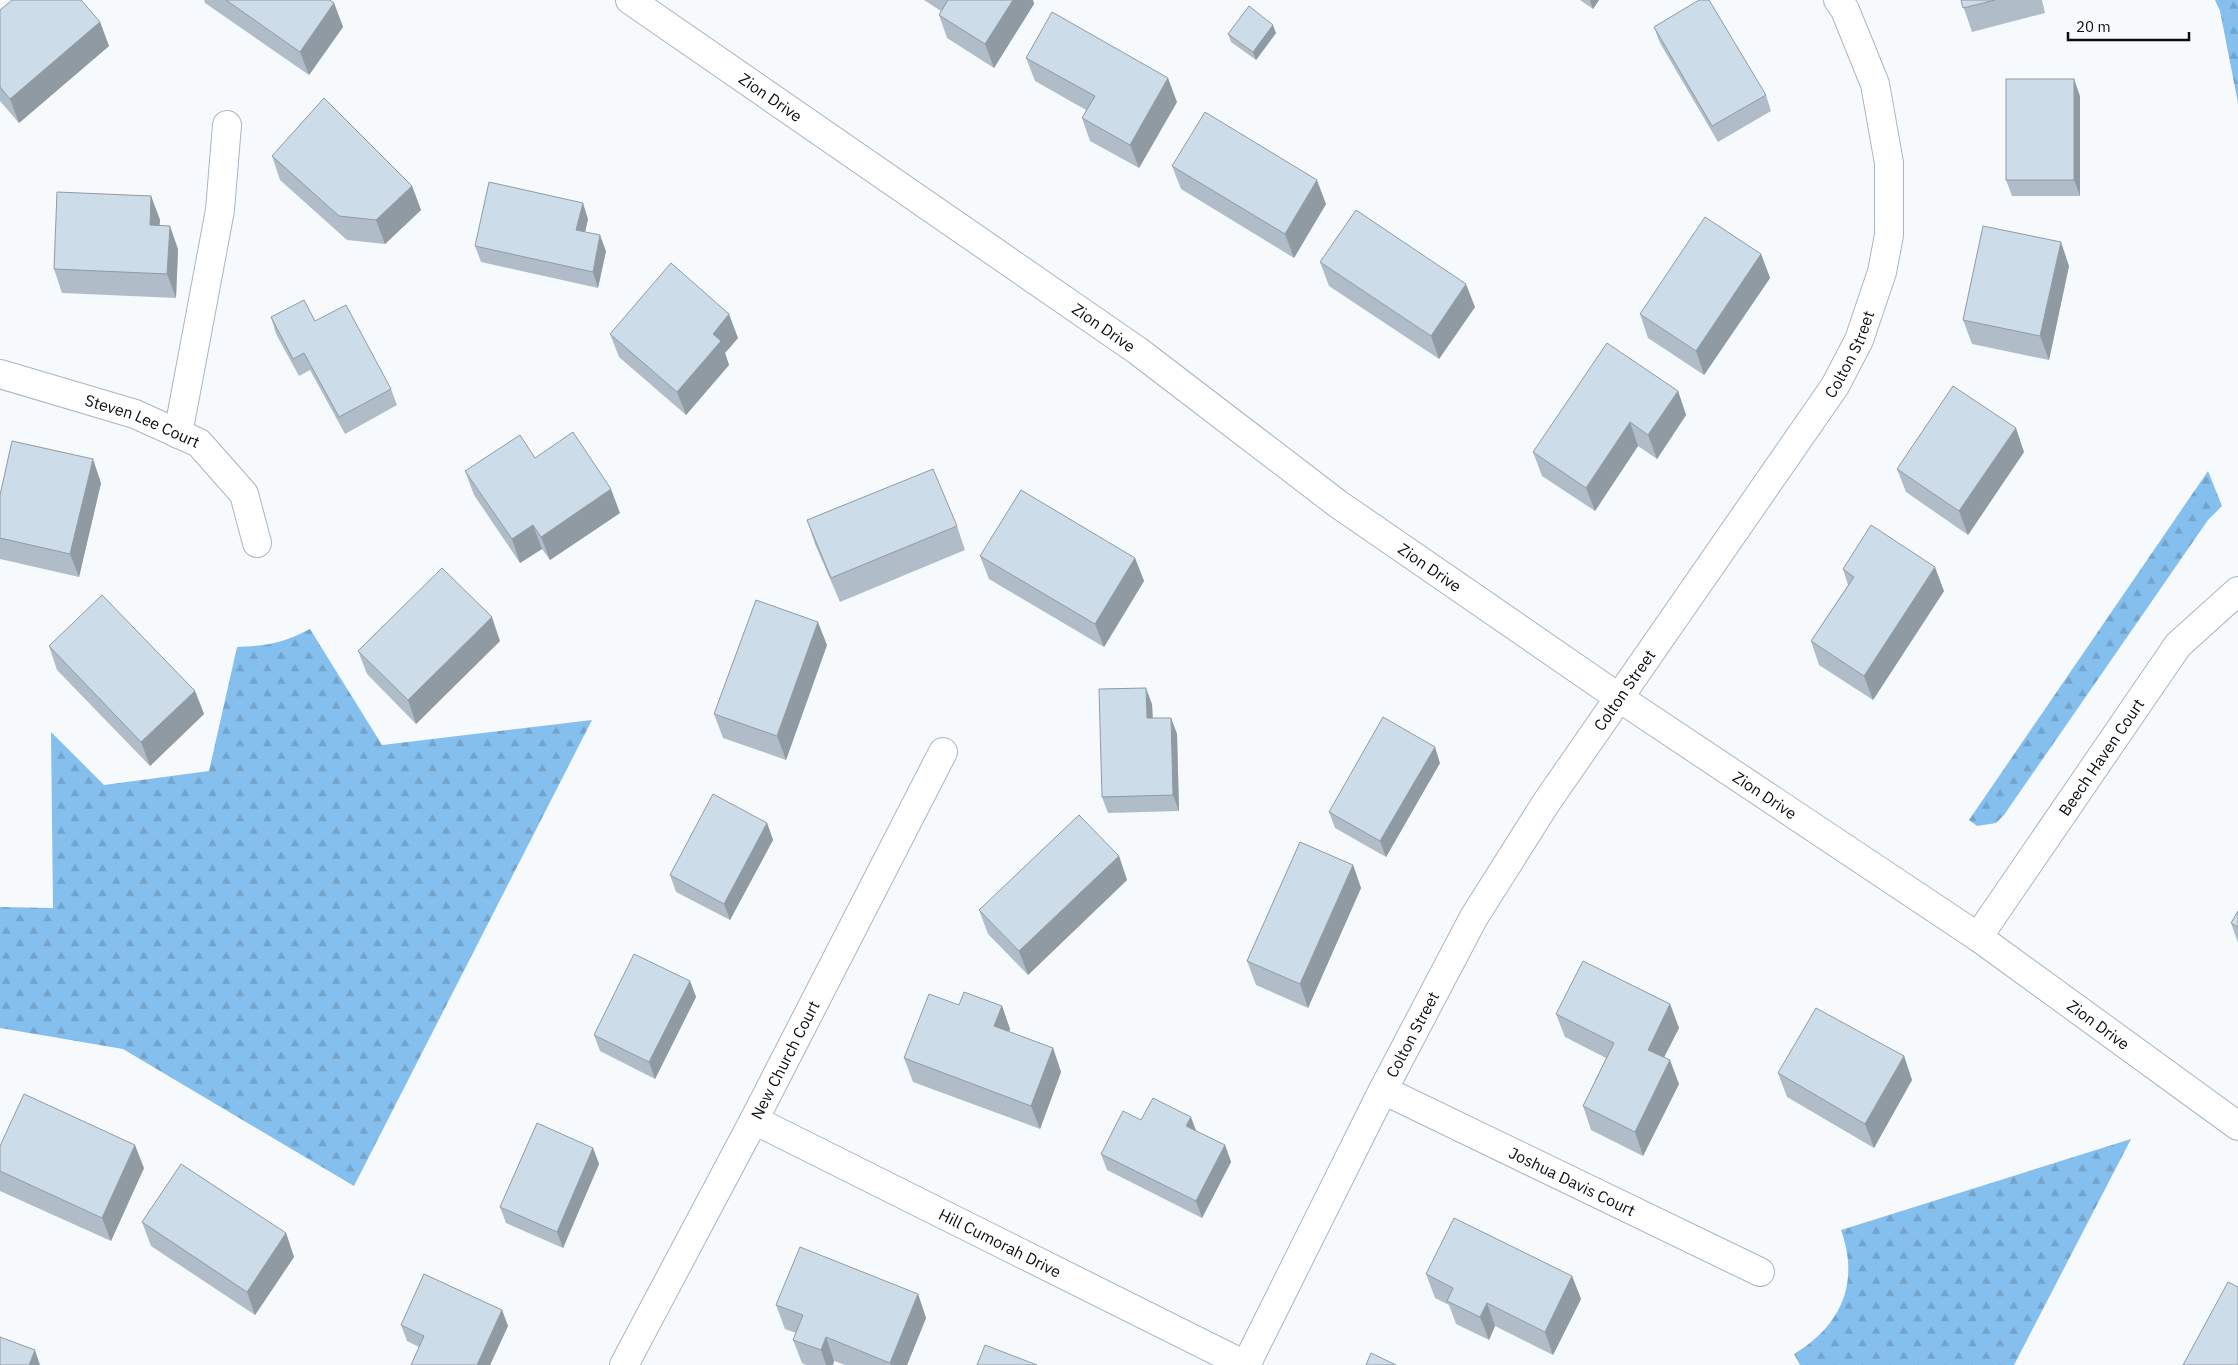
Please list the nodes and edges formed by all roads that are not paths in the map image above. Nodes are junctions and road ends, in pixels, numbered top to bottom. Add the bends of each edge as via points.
1 (630, 0) edge
2 (1838, 0) edge
3 (227, 125) dead end
4 (0, 374) edge
5 (178, 434) junction
6 (258, 543) dead end
7 (2238, 591) edge
8 (1618, 697) junction
9 (943, 752) dead end
10 (1978, 937) junction
11 (1383, 1090) junction
12 (754, 1120) junction
13 (2238, 1126) edge
14 (1760, 1272) dead end
15 (624, 1365) edge
16 (1245, 1365) edge

1 - 8 street, Zion Drive via 1138,351 1338,504
2 - 8 street, Colton Street via 1876,84 1889,163 1889,235 1882,272 1859,340 1835,386
3 - 5 street via 220,210
4 - 5 street, Steven Lee Court via 135,414
5 - 6 street, Steven Lee Court via 199,443 244,494
7 - 10 street, Beech Haven Court via 2178,646
8 - 10 street, Zion Drive
8 - 11 street, Colton Street via 1474,917
9 - 12 street, New Church Court
10 - 13 street, Zion Drive
11 - 14 street, Joshua Davis Court
11 - 16 street, Colton Street
12 - 15 street, New Church Court
12 - 16 street, Hill Cumorah Drive

